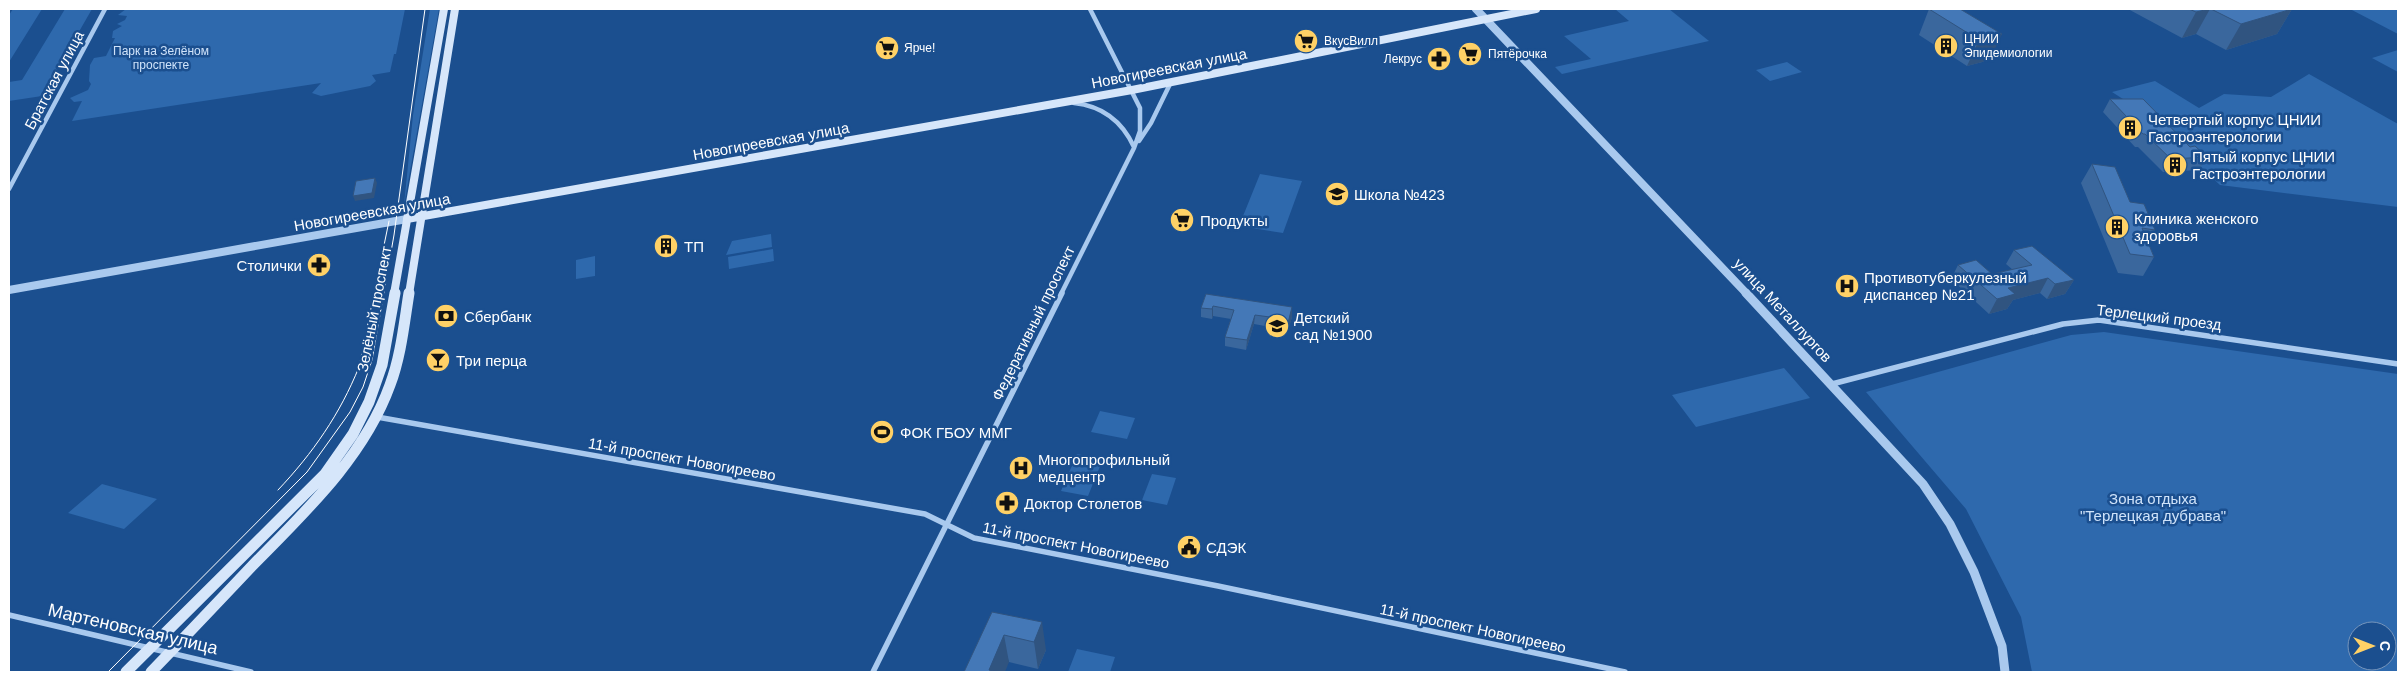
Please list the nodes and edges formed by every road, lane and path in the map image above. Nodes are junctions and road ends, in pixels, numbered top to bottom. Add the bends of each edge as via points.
1 (105, 9) edge
2 (444, 9) edge
3 (454, 9) edge
4 (1090, 9) edge
5 (1476, 9) edge
6 (1536, 9) edge
7 (1486, 20) junction
8 (1172, 82) junction
9 (1132, 90) junction
10 (1057, 104) junction
11 (1134, 148) junction
12 (9, 189) edge
13 (422, 216) junction
14 (407, 219) junction
15 (9, 290) edge
16 (2398, 364) edge
17 (1832, 384) junction
18 (377, 418) junction
19 (947, 525) junction
20 (9, 615) edge
21 (149, 649) junction
22 (169, 653) junction
23 (126, 672) edge
24 (151, 672) edge
25 (251, 672) edge
26 (873, 672) edge
27 (1625, 672) edge
28 (2005, 672) edge

1 - 12 street, Братская улица
2 - 14 main road, Зелёный проспект
3 - 13 main road, Зелёный проспект
4 - 9 street, Федеративный проспект
5 - 7 street, улица Металлургов
6 - 7 main road, Новогиреевская улица
7 - 8 main road, Новогиреевская улица
7 - 17 street, улица Металлургов
8 - 9 main road, Новогиреевская улица
8 - 11 street via 1152,123
9 - 10 main road, Новогиреевская улица
9 - 11 street, Федеративный проспект via 1140,108 1140,131
10 - 11 street via 1090,105 1104,112 1129,134
10 - 13 main road, Новогиреевская улица
11 - 19 street, Федеративный проспект
13 - 14 main road, Новогиреевская улица
13 - 18 main road, Зелёный проспект via 399,355 393,381
14 - 15 street, Новогиреевская улица
14 - 21 main road, Зелёный проспект via 382,365 353,434 325,474
16 - 17 street, Терлецкий проезд via 2099,320 2063,324
17 - 28 street, улица Металлургов via 1923,484 1950,524 1993,620 2002,646
18 - 19 street, 11-й проспект Новогиреево via 925,514
18 - 22 main road, Зелёный проспект via 340,473
19 - 26 street, Федеративный проспект
19 - 27 street, 11-й проспект Новогиреево via 974,538
20 - 21 street, Мартеновская улица
21 - 22 street, Мартеновская улица
21 - 23 main road, Зелёный проспект
22 - 24 main road, Зелёный проспект
22 - 25 street, Мартеновская улица

